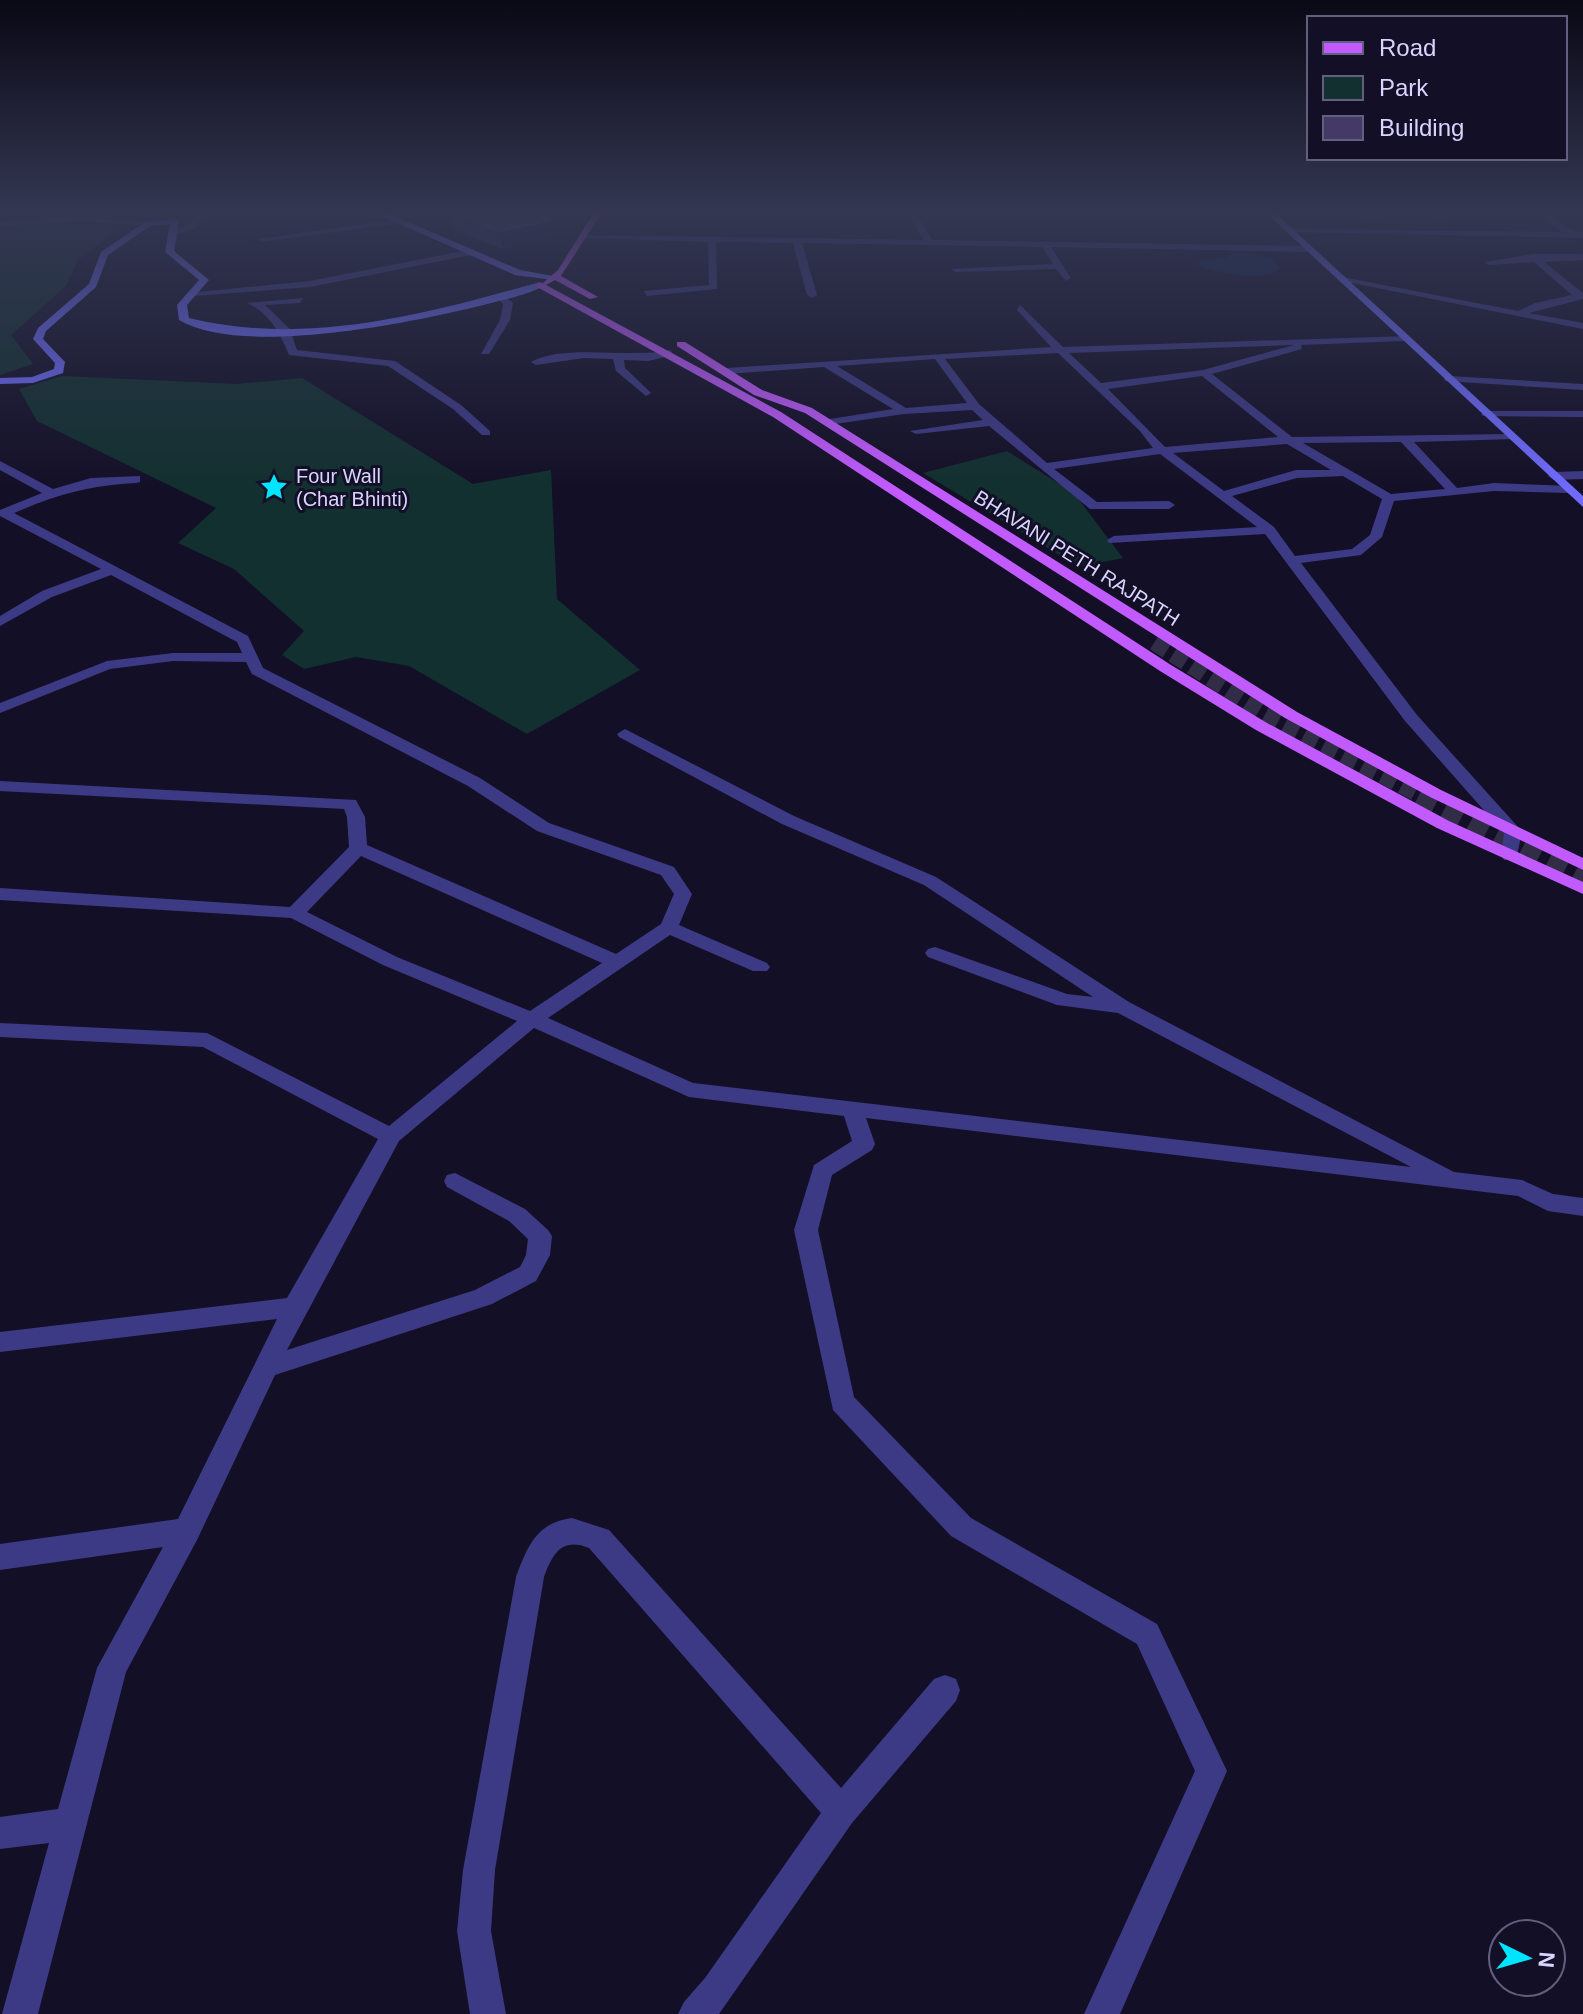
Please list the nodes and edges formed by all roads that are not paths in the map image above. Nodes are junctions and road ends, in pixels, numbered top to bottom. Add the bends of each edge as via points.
1 (73, 303) edge
2 (242, 303) dead end
3 (257, 303) joint
4 (473, 303) edge
5 (508, 303) edge
6 (574, 303) edge
7 (604, 303) edge
8 (1367, 303) edge
9 (1461, 303) edge
10 (1548, 303) edge
11 (212, 304) dead end
12 (182, 305) joint
13 (610, 306) dead end
14 (1020, 308) dead end
15 (1518, 314) junction
16 (1583, 326) edge
17 (286, 331) junction
18 (663, 335) dead end
19 (1404, 338) junction
20 (1307, 340) junction
21 (485, 352) dead end
22 (1061, 352) junction
23 (670, 353) junction
24 (618, 356) junction
25 (938, 356) junction
26 (536, 362) dead end
27 (824, 363) junction
28 (727, 371) junction
29 (1204, 373) junction
30 (1449, 379) junction
31 (0, 381) edge
32 (1097, 387) junction
33 (1583, 387) edge
34 (646, 393) dead end
35 (975, 406) junction
36 (792, 408) junction
37 (904, 411) junction
38 (1487, 414) junction
39 (1583, 414) edge
40 (828, 422) junction
41 (991, 422) junction
42 (916, 431) dead end
43 (486, 433) dead end
44 (1511, 437) junction
45 (1404, 439) junction
46 (1289, 440) junction
47 (1160, 449) junction
48 (1047, 466) junction
49 (4, 470) edge
50 (1345, 474) junction
51 (1583, 475) edge
52 (1554, 476) junction
53 (136, 479) dead end
54 (1568, 489) junction
55 (1454, 492) junction
56 (52, 493) junction
57 (1223, 495) junction
58 (1389, 498) junction
59 (1583, 503) edge
60 (1169, 505) dead end
61 (1269, 530) junction
62 (1114, 540) dead end
63 (1292, 560) junction
64 (111, 570) junction
65 (0, 622) edge
66 (1154, 643) tunnel mouth
67 (251, 658) junction
68 (0, 708) edge
69 (625, 734) dead end
70 (0, 786) edge
71 (1513, 832) junction
72 (358, 848) junction
73 (1510, 856) junction
74 (1583, 865) edge
75 (1583, 889) edge
76 (0, 894) edge
77 (295, 913) junction
78 (669, 927) junction
79 (935, 953) dead end
80 (617, 962) junction
81 (760, 967) dead end
82 (1122, 1007) junction
83 (532, 1019) junction
84 (0, 1030) edge
85 (852, 1109) junction
86 (391, 1136) junction
87 (1455, 1180) junction
88 (455, 1181) dead end
89 (1583, 1207) edge
90 (295, 1307) junction
91 (0, 1342) edge
92 (265, 1368) junction
93 (187, 1531) junction
94 (0, 1557) edge
95 (945, 1690) dead end
96 (841, 1812) junction
97 (71, 1824) junction
98 (0, 1833) edge
99 (20, 2014) edge
100 (488, 2014) edge
101 (696, 2014) edge
102 (1102, 2014) edge

1 - 31 street via 38,339 60,362 59,371 33,380
2 - 3 street
3 - 17 street
4 - 17 street via 385,321
5 - 21 street via 505,320
6 - 23 main road
7 - 13 main road
8 - 19 street
9 - 15 street
10 - 15 street
11 - 12 street
12 - 17 street via 184,320 203,326
14 - 22 street
15 - 16 street
17 - 43 street via 293,353 391,363
18 - 28 main road, BHAVANI PETH RAJPATH
19 - 20 street
19 - 30 street
20 - 22 street
20 - 29 street via 1297,348
22 - 25 street
22 - 32 street
23 - 24 street
23 - 73 main road via 821,441 1214,698 1337,770
24 - 26 street
24 - 34 street via 620,369
25 - 27 street
25 - 35 street
27 - 28 street
27 - 37 street
28 - 36 main road, BHAVANI PETH RAJPATH
29 - 32 street
29 - 46 street
30 - 33 street
30 - 38 street
32 - 47 street
35 - 37 street
35 - 41 street
36 - 40 main road, BHAVANI PETH RAJPATH
36 - 66 main road via 809,425
37 - 40 street
38 - 39 street
38 - 44 street
40 - 71 main road, BHAVANI PETH RAJPATH via 1294,716
41 - 42 street
41 - 48 street
44 - 45 street
44 - 52 street
45 - 46 street
45 - 55 street
46 - 47 street
46 - 50 street
47 - 48 street
47 - 57 street
48 - 60 street via 1098,508
49 - 56 street
50 - 57 street via 1296,474
50 - 58 street
51 - 52 street
52 - 54 street
53 - 56 street via 91,482
54 - 55 street
54 - 59 street
55 - 58 street
56 - 64 street via 4,513
57 - 61 street
58 - 63 street via 1376,537 1356,552
61 - 62 street
61 - 63 street
63 - 71 street via 1411,718
64 - 65 street via 47,594
64 - 67 street via 243,639
67 - 68 street via 173,657 107,665
67 - 78 street via 257,671 474,782 543,827 668,871 683,894
69 - 82 street via 788,820 930,881
70 - 72 street via 350,804
71 - 73 street
71 - 74 main road, BHAVANI PETH RAJPATH
72 - 77 street
72 - 80 street
73 - 75 main road
76 - 77 street
77 - 83 street via 390,961
78 - 80 street
78 - 81 street
79 - 82 street via 1064,1000
80 - 83 street
82 - 87 street
83 - 85 street via 689,1090
83 - 86 street
84 - 86 street via 207,1040
85 - 87 street
85 - 102 street via 864,1144 822,1171 806,1230 842,1402 961,1527 1147,1634 1211,1771
86 - 90 street
87 - 89 street via 1522,1188 1548,1202
88 - 92 street via 517,1215 540,1236 528,1274 483,1297
90 - 91 street
90 - 92 street
92 - 93 street
93 - 94 street
93 - 97 street via 112,1668
95 - 96 street
96 - 100 street via 599,1539 580,1530 559,1533 541,1545 530,1577 479,1870 474,1931
96 - 101 street
97 - 98 street
97 - 99 street

